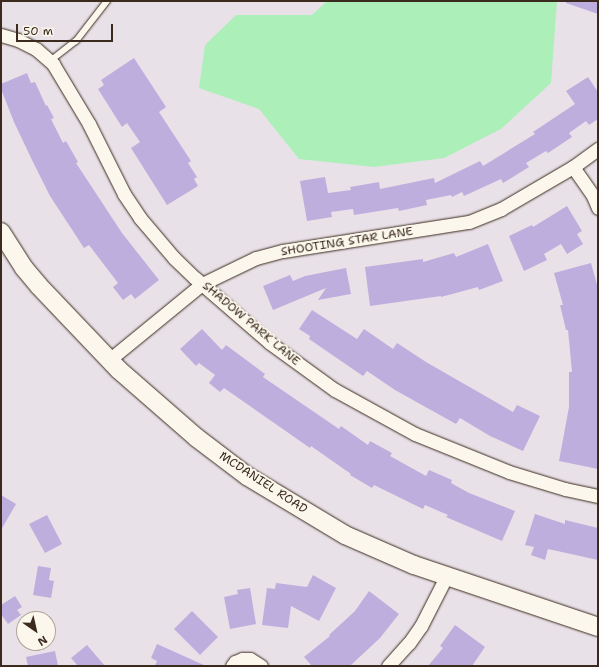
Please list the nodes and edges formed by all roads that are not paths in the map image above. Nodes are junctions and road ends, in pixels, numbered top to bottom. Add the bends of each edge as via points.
1 (107, 1) edge
2 (1, 35) edge
3 (50, 61) junction
4 (598, 150) edge
5 (573, 167) junction
6 (598, 208) edge
7 (1, 232) edge
8 (202, 284) junction
9 (109, 360) junction
10 (598, 496) edge
11 (447, 575) junction
12 (598, 627) edge
13 (232, 666) edge
14 (261, 666) edge
15 (388, 666) edge

1 - 3 lane via 76,41
2 - 3 street, SHADOW PARK LANE via 36,49
3 - 8 street, SHADOW PARK LANE via 81,111 132,206 174,258
4 - 5 street, SHOOTING STAR LANE
5 - 6 street
5 - 8 street, SHOOTING STAR LANE via 501,209 469,222 283,251 256,258
7 - 9 main road, MCDANIEL ROAD via 34,280
8 - 9 street, SHOOTING STAR LANE
8 - 10 street, SHADOW PARK LANE via 296,363 348,398 389,421 496,467 565,489
9 - 11 main road, MCDANIEL ROAD via 197,438 247,476 345,535 414,565
11 - 12 main road, MCDANIEL ROAD
11 - 15 street via 421,626
13 - 14 street via 242,659 250,659

